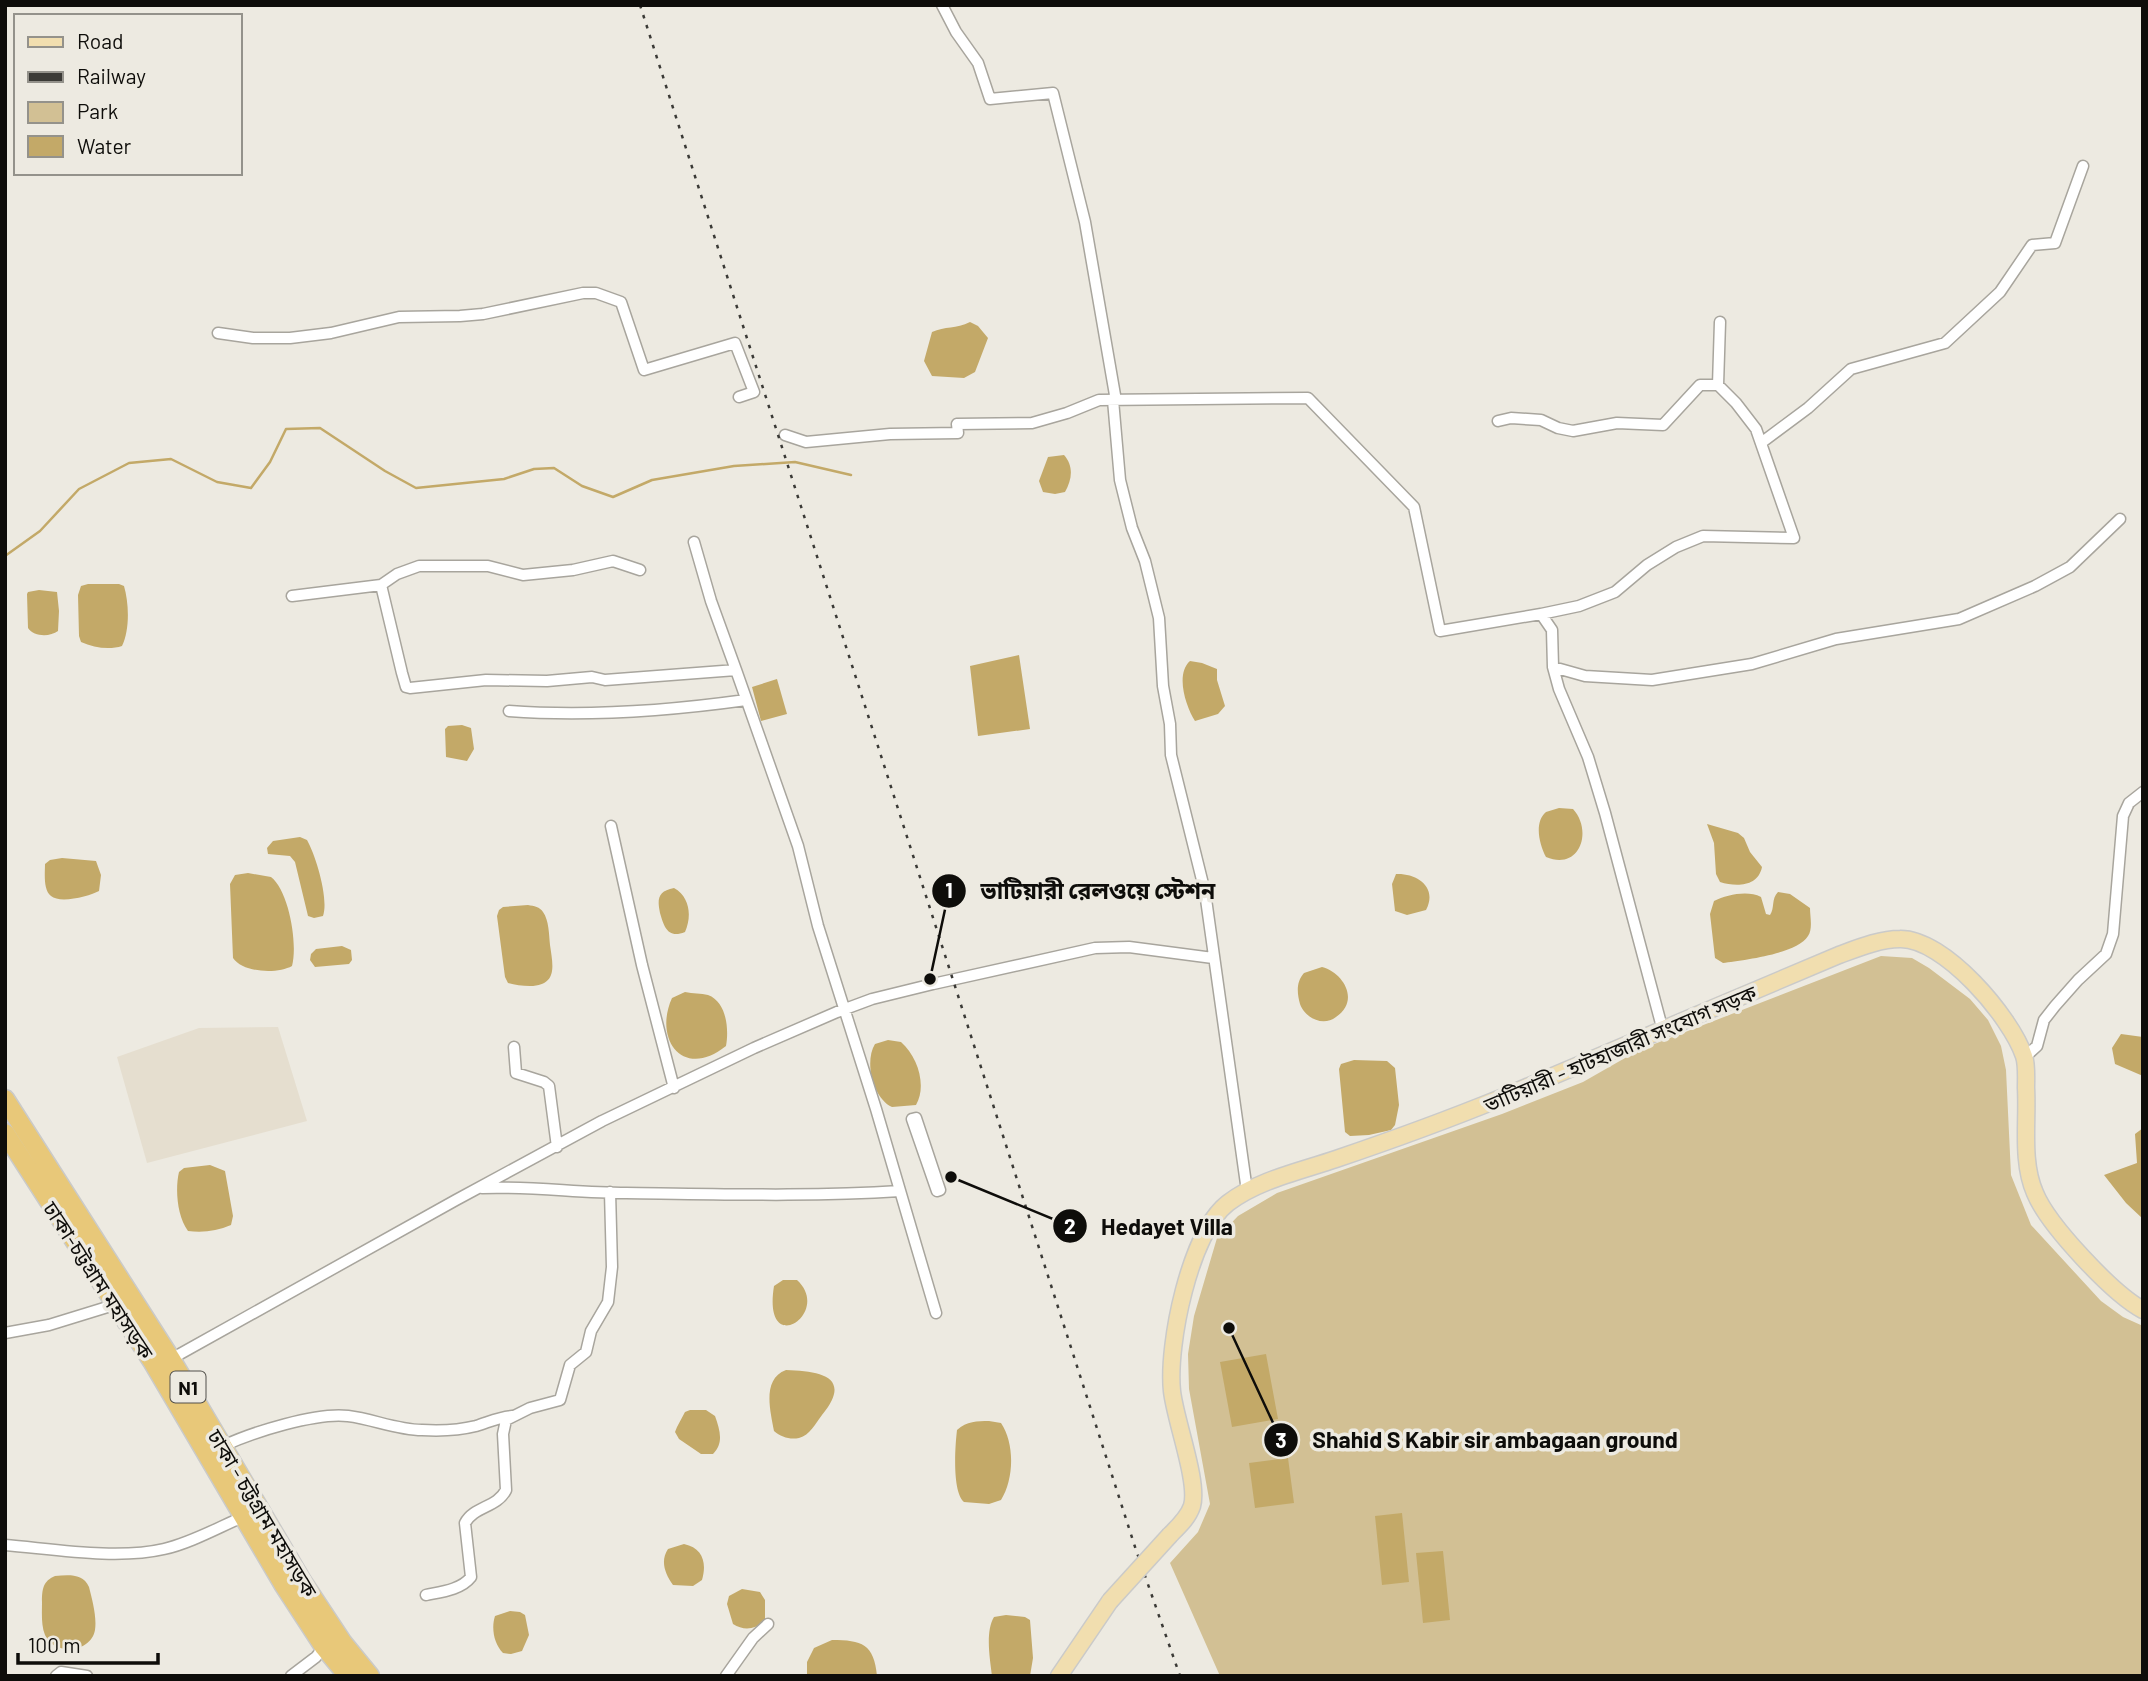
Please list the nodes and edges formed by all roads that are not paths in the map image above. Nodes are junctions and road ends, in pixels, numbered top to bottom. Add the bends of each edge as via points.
1 (942, 5) edge
2 (2083, 166) dead end
3 (1720, 322) dead end
4 (218, 333) dead end
5 (1718, 385) junction
6 (739, 397) dead end
7 (1113, 400) junction
8 (1498, 421) dead end
9 (785, 435) dead end
10 (1762, 443) junction
11 (2120, 519) dead end
12 (694, 542) dead end
13 (639, 570) dead end
14 (381, 586) junction
15 (292, 596) dead end
16 (1541, 614) junction
17 (1553, 667) junction
18 (736, 670) junction
19 (747, 700) junction
20 (509, 711) dead end
21 (2143, 792) edge
22 (611, 826) dead end
23 (1213, 958) junction
24 (845, 1009) junction
25 (1663, 1031) junction
26 (514, 1047) dead end
27 (2025, 1057) junction
28 (674, 1087) junction
29 (5, 1099) edge
30 (916, 1118) joint
31 (5, 1133) edge
32 (557, 1147) junction
33 (478, 1188) junction
34 (900, 1191) junction
35 (1247, 1191) junction
36 (610, 1192) junction
37 (114, 1305) junction
38 (2143, 1310) edge
39 (936, 1313) dead end
40 (5, 1333) edge
41 (172, 1359) junction
42 (514, 1416) junction
43 (223, 1446) junction
44 (245, 1516) junction
45 (5, 1545) edge
46 (426, 1595) dead end
47 (768, 1624) dead end
48 (324, 1647) junction
49 (56, 1676) edge
50 (87, 1676) edge
51 (290, 1676) edge
52 (348, 1676) edge
53 (370, 1676) edge
54 (726, 1676) edge
55 (1059, 1676) edge

1 - 7 street via 978,63 990,99 1053,93 1085,222
2 - 10 street via 2055,243 2032,246 2000,292 1945,343 1851,369
3 - 5 street
4 - 6 street via 290,338 399,317 472,315 596,293 621,302 644,370 735,343 754,392
5 - 8 street via 1700,385 1663,425 1617,423 1573,431 1541,421
5 - 10 street via 1756,429
7 - 9 street via 1099,400 1032,423 957,424 958,433 806,442
7 - 16 street via 1308,398 1414,507 1440,631
7 - 23 street via 1121,480 1159,618 1171,755 1197,855
10 - 16 street via 1794,538 1703,536 1647,565 1615,592
11 - 17 street via 2070,567 1959,619 1836,639 1752,664 1652,680 1586,676
12 - 18 street
13 - 14 street via 613,561 523,575 488,566 419,566
14 - 15 street
14 - 18 street via 406,687
16 - 17 street via 1552,630
17 - 25 street via 1598,787
18 - 19 street
19 - 20 street via 631,713
19 - 24 street via 798,846
21 - 27 street via 2129,803 2123,816 2113,934 2106,954 2055,1006 2044,1020 2037,1045
22 - 28 street
23 - 24 street via 1129,947 1095,948
23 - 35 street
24 - 28 street
24 - 34 street
25 - 27 main road, ভাটিয়ারী - হাটহাজারী সংযোগ সড়ক via 1839,955 1902,938 1930,948 1973,982 1997,1009
25 - 35 main road, ভাটিয়ারী - হাটহাজারী সংযোগ সড়ক via 1447,1120
26 - 32 street via 516,1073 549,1086
27 - 38 main road, ভাটিয়ারী - হাটহাজারী সংযোগ সড়ক via 2026,1156 2036,1196 2101,1277
28 - 32 street
29 - 41 highway, ঢাকা - চট্টগ্রাম মহাসড়ক / N1
30 - 30 street via 928,1154 940,1190 936,1191 912,1119
31 - 37 highway, ঢাকা-চট্টগ্রাম মহাসড়ক / N1
32 - 33 street
33 - 36 street
33 - 41 street
34 - 36 street
34 - 39 street
35 - 55 main road, ভাটিয়ারী - হাটহাজারী সংযোগ সড়ক, bridge via 1227,1203 1208,1224 1179,1312 1172,1351 1172,1391 1191,1473 1193,1505 1183,1522 1110,1601
36 - 42 street via 608,1302 591,1331 586,1352 570,1365 561,1401
37 - 40 street
37 - 44 highway, ঢাকা-চট্টগ্রাম মহাসড়ক / N1
41 - 43 highway, ঢাকা - চট্টগ্রাম মহাসড়ক / N1
42 - 43 street via 474,1426 423,1430 353,1416 327,1416
42 - 46 street via 504,1427 506,1490 502,1498 474,1512 465,1523 471,1577 458,1586
43 - 53 highway, ঢাকা - চট্টগ্রাম মহাসড়ক / N1 via 302,1581
44 - 45 street via 154,1551 90,1552
44 - 48 highway, ঢাকা-চট্টগ্রাম মহাসড়ক / N1
47 - 54 street
48 - 51 street
48 - 52 highway, ঢাকা-চট্টগ্রাম মহাসড়ক / N1
49 - 50 street via 61,1672

